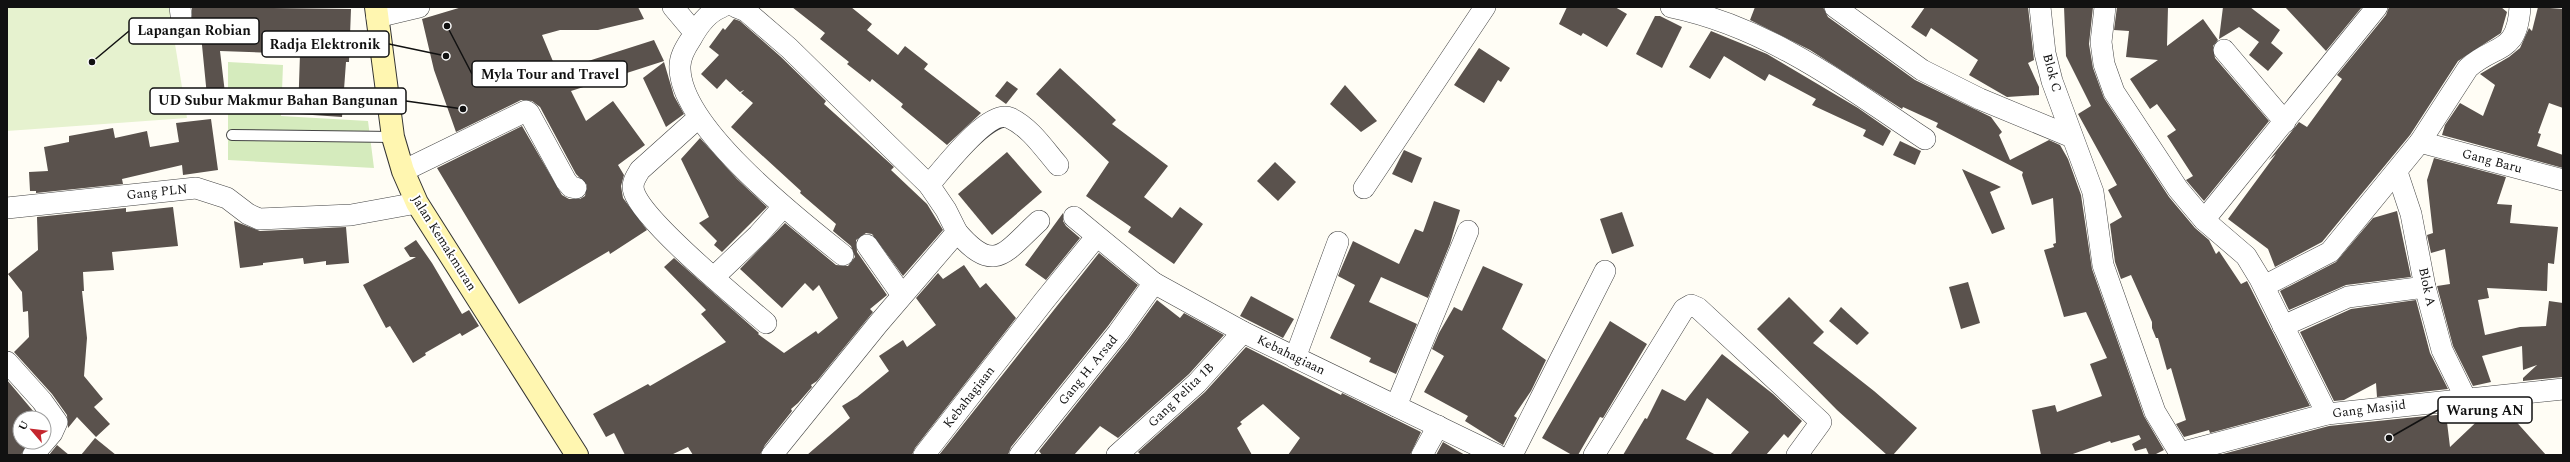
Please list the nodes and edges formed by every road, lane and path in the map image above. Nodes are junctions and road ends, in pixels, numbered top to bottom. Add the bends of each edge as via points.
1 (419, 7) edge
2 (672, 7) edge
3 (722, 7) edge
4 (736, 7) edge
5 (1485, 7) edge
6 (1671, 7) edge
7 (1836, 7) edge
8 (2040, 7) edge
9 (2105, 7) edge
10 (2377, 7) edge
11 (2520, 7) edge
12 (376, 12) edge
13 (694, 32) junction
14 (2224, 50) dead end
15 (698, 118) junction
16 (2285, 122) junction
17 (232, 135) dead end
18 (393, 137) junction
19 (2072, 137) junction
20 (1925, 139) dead end
21 (2420, 142) junction
22 (1058, 165) dead end
23 (403, 171) junction
24 (2398, 172) junction
25 (2563, 180) edge
26 (929, 185) junction
27 (576, 188) dead end
28 (1364, 188) dead end
29 (418, 203) junction
30 (783, 207) junction
31 (7, 208) edge
32 (1074, 216) dead end
33 (2204, 220) junction
34 (1039, 221) dead end
35 (1468, 231) dead end
36 (957, 232) junction
37 (1096, 237) junction
38 (1338, 242) dead end
39 (867, 245) dead end
40 (843, 255) dead end
41 (1605, 271) dead end
42 (714, 277) junction
43 (1154, 283) junction
44 (2264, 286) junction
45 (2425, 287) junction
46 (902, 295) junction
47 (766, 323) dead end
48 (2283, 326) junction
49 (1243, 332) junction
50 (1295, 358) junction
51 (7, 362) edge
52 (2563, 389) edge
53 (2466, 399) junction
54 (1396, 406) junction
55 (2327, 414) junction
56 (1438, 426) junction
57 (2180, 454) edge
58 (33, 455) edge
59 (577, 455) edge
60 (772, 455) edge
61 (924, 455) edge
62 (1020, 455) edge
63 (1117, 455) edge
64 (1422, 455) edge
65 (1497, 455) edge
66 (1512, 455) edge
67 (1594, 455) edge
68 (1797, 455) edge

1 - 12 street
2 - 13 street
3 - 13 street via 706,17
4 - 26 street via 746,11 789,48
5 - 28 street
6 - 20 street via 1707,14 1807,60
7 - 19 street via 1922,70 1980,99
8 - 19 street, Blok C via 2045,53
9 - 33 street via 2101,42 2104,64 2114,92 2174,183
10 - 16 street
11 - 21 street via 2512,40 2505,47 2476,61 2468,68
12 - 18 street, Jalan Kemakmuran
13 - 15 street via 682,53 680,69 682,87
14 - 16 street
15 - 30 street
15 - 42 street via 640,170 633,188 640,202 656,222
16 - 33 street
17 - 18 lane
18 - 23 street, Jalan Kemakmuran
19 - 57 street, Blok C via 2093,192 2103,265 2155,412
21 - 24 street
21 - 25 street, Gang Baru
22 - 26 street via 1025,128 1010,117 1000,116 989,121 967,141
23 - 27 street via 527,112 566,181 571,187
23 - 29 street, Jalan Kemakmuran
24 - 44 street via 2348,227 2330,252
24 - 45 street, Blok A via 2412,214
26 - 36 street
29 - 31 street, Gang PLN via 351,215 259,219 227,198 196,188
29 - 59 street, Jalan Kemakmuran
30 - 40 street
30 - 42 street
32 - 37 street, Kebahagiaan
33 - 44 street via 2246,256
34 - 36 street via 1000,256 990,257 970,247
35 - 54 street
36 - 46 street
37 - 43 street, Kebahagiaan
37 - 61 street, Kebahagiaan
38 - 50 street
39 - 46 street
41 - 66 street
42 - 47 street
43 - 49 street, Kebahagiaan
43 - 62 street, Gang H. Arsad
44 - 48 street
45 - 48 street via 2348,297
45 - 53 street, Blok A via 2442,350
46 - 60 street
48 - 55 street
49 - 50 street, Kebahagiaan
49 - 63 street, Gang Pelita 1B via 1197,383
50 - 54 street, Kebahagiaan
51 - 58 street via 57,422 52,433
52 - 53 street, Gang Masjid
53 - 55 street, Gang Masjid
54 - 56 street, Kebahagiaan
55 - 57 street, Gang Masjid
56 - 64 street
56 - 65 street, Kebahagiaan
67 - 68 street via 1684,309 1691,304 1821,422

